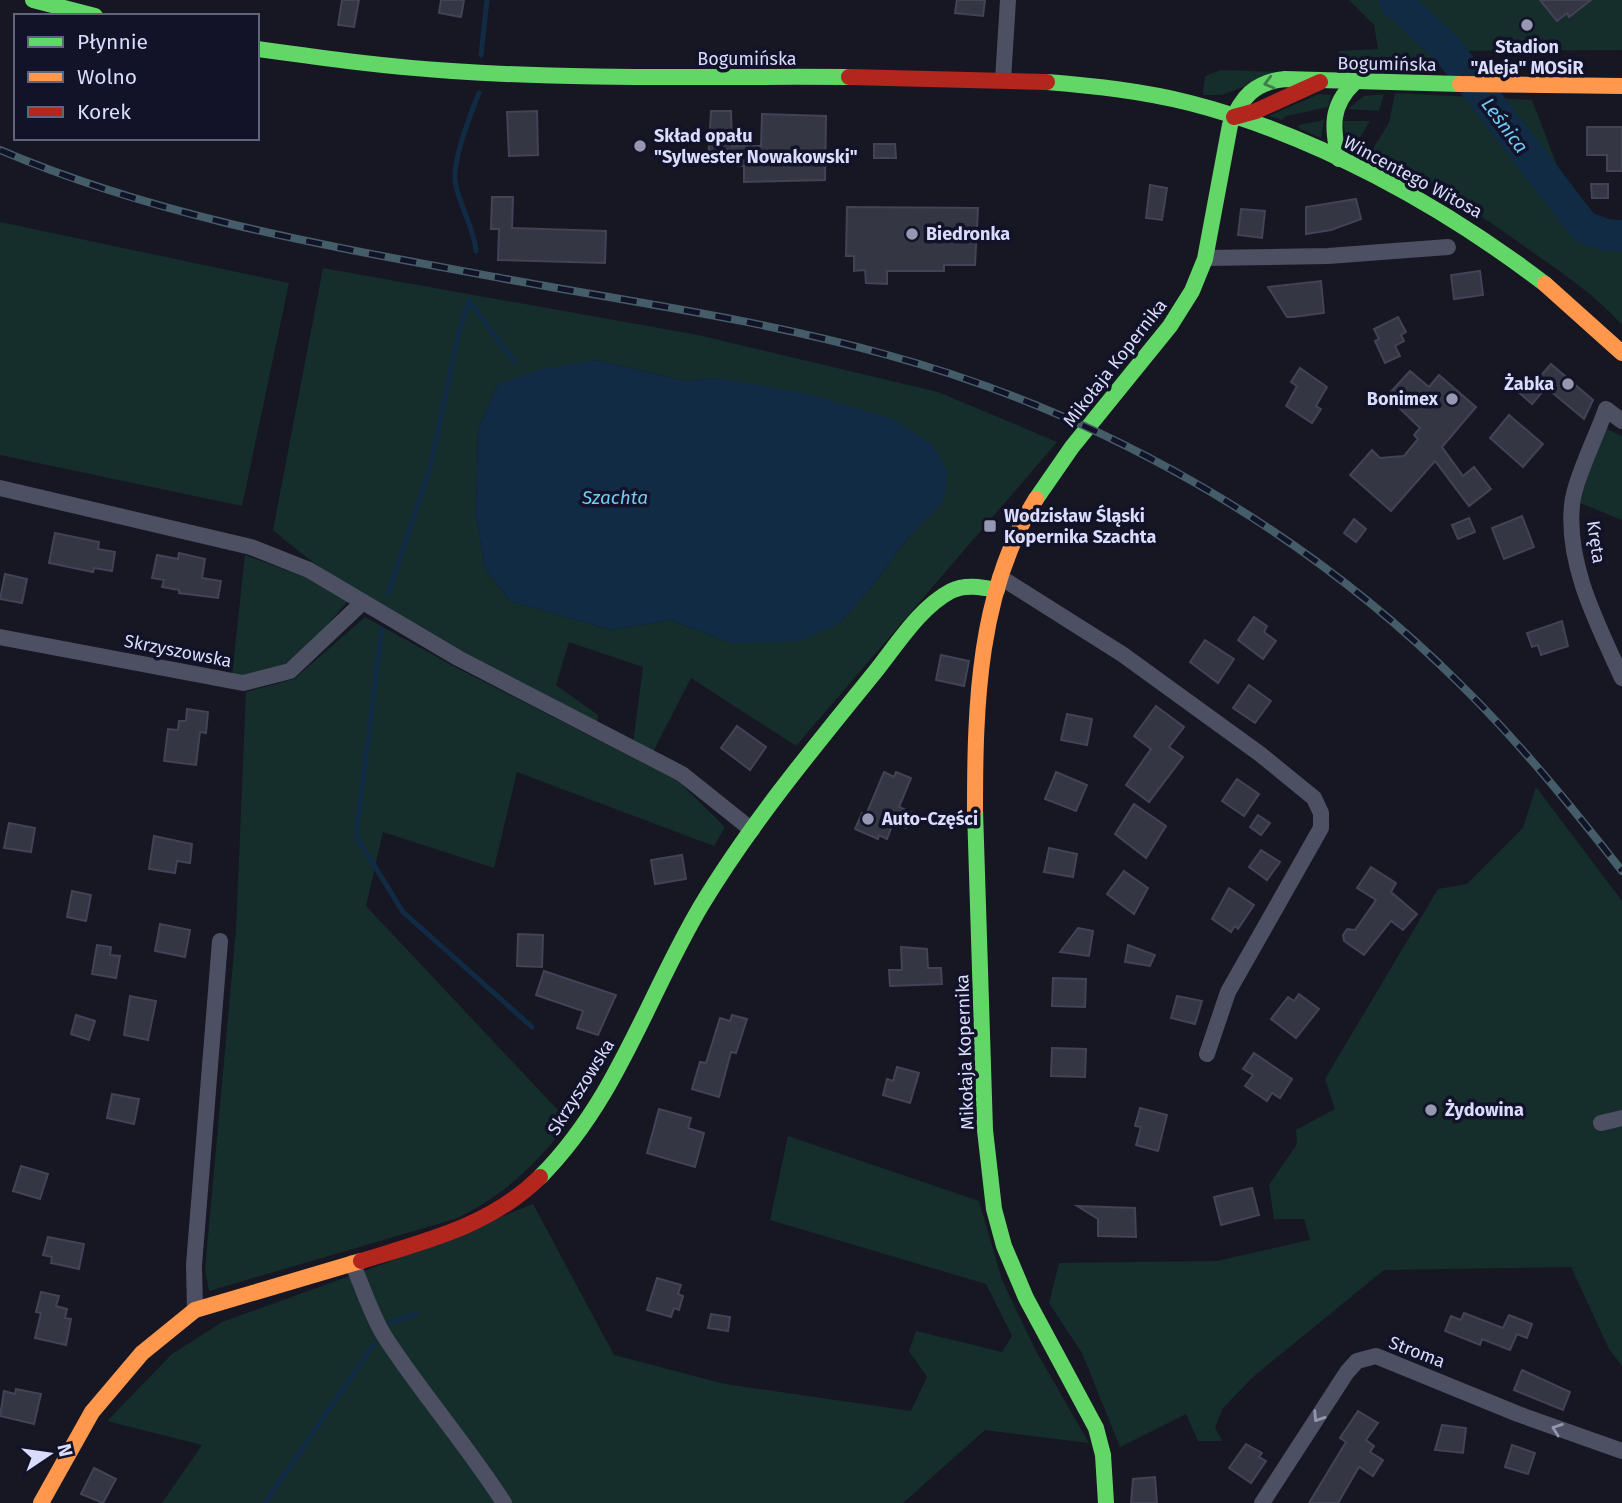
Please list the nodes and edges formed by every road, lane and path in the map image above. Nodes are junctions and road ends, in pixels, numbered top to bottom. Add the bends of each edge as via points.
1 (33, 0) edge
2 (1008, 0) edge
3 (86, 14) edge
4 (259, 49) edge
5 (1003, 80) junction
6 (1321, 82) junction
7 (1354, 83) junction
8 (1622, 86) edge
9 (1234, 117) junction
10 (1339, 159) junction
11 (1448, 247) dead end
12 (1206, 258) junction
13 (1622, 353) edge
14 (1622, 421) edge
15 (0, 488) edge
16 (998, 583) junction
17 (363, 602) junction
18 (0, 637) edge
19 (1622, 678) edge
20 (752, 830) junction
21 (220, 941) dead end
22 (1207, 1054) dead end
23 (1622, 1118) edge
24 (1601, 1123) dead end
25 (352, 1264) junction
26 (195, 1310) junction
27 (1622, 1451) edge
28 (41, 1503) edge
29 (504, 1503) edge
30 (1106, 1503) edge
31 (1262, 1503) edge

1 - 3 street
2 - 5 street
4 - 5 street, Bogumińska via 360,65 462,73
5 - 9 street, Bogumińska via 1102,87 1191,103
6 - 7 street, Bogumińska
6 - 9 street, Bogumińska
6 -> 9 street, Bogumińska via 1292,78 1254,87 1241,99
7 - 8 street, Bogumińska
7 - 10 street via 1340,95 1334,114 1332,128
9 - 10 street, Wincentego Witosa
9 - 12 street, Mikołaja Kopernika via 1221,163
10 - 13 street, Wincentego Witosa via 1478,233 1573,306
11 - 12 street via 1328,256
12 - 16 street, Mikołaja Kopernika via 1176,319 1038,495
14 - 19 street, Kręta via 1606,409 1572,503 1573,548 1593,616
15 - 17 street via 251,547 309,570
16 - 20 street, Skrzyszowska via 960,587 945,594 858,692
16 - 22 street via 1122,654 1260,754 1314,798 1321,813 1321,828 1228,992
16 - 30 street, Mikołaja Kopernika via 979,701 976,765 987,1157 1006,1254 1017,1283 1085,1402 1102,1451
17 - 18 street, Skrzyszowska via 290,671 243,683
17 - 20 street via 458,658 682,774
20 - 25 street, Skrzyszowska via 697,914 601,1099 549,1169 485,1220
21 - 26 street via 194,1265
23 - 24 street
25 - 26 street, Skrzyszowska
25 - 29 street via 384,1334
26 - 28 street, Skrzyszowska via 142,1353 92,1412
27 -> 31 street, Stroma via 1376,1356 1357,1361 1346,1372

